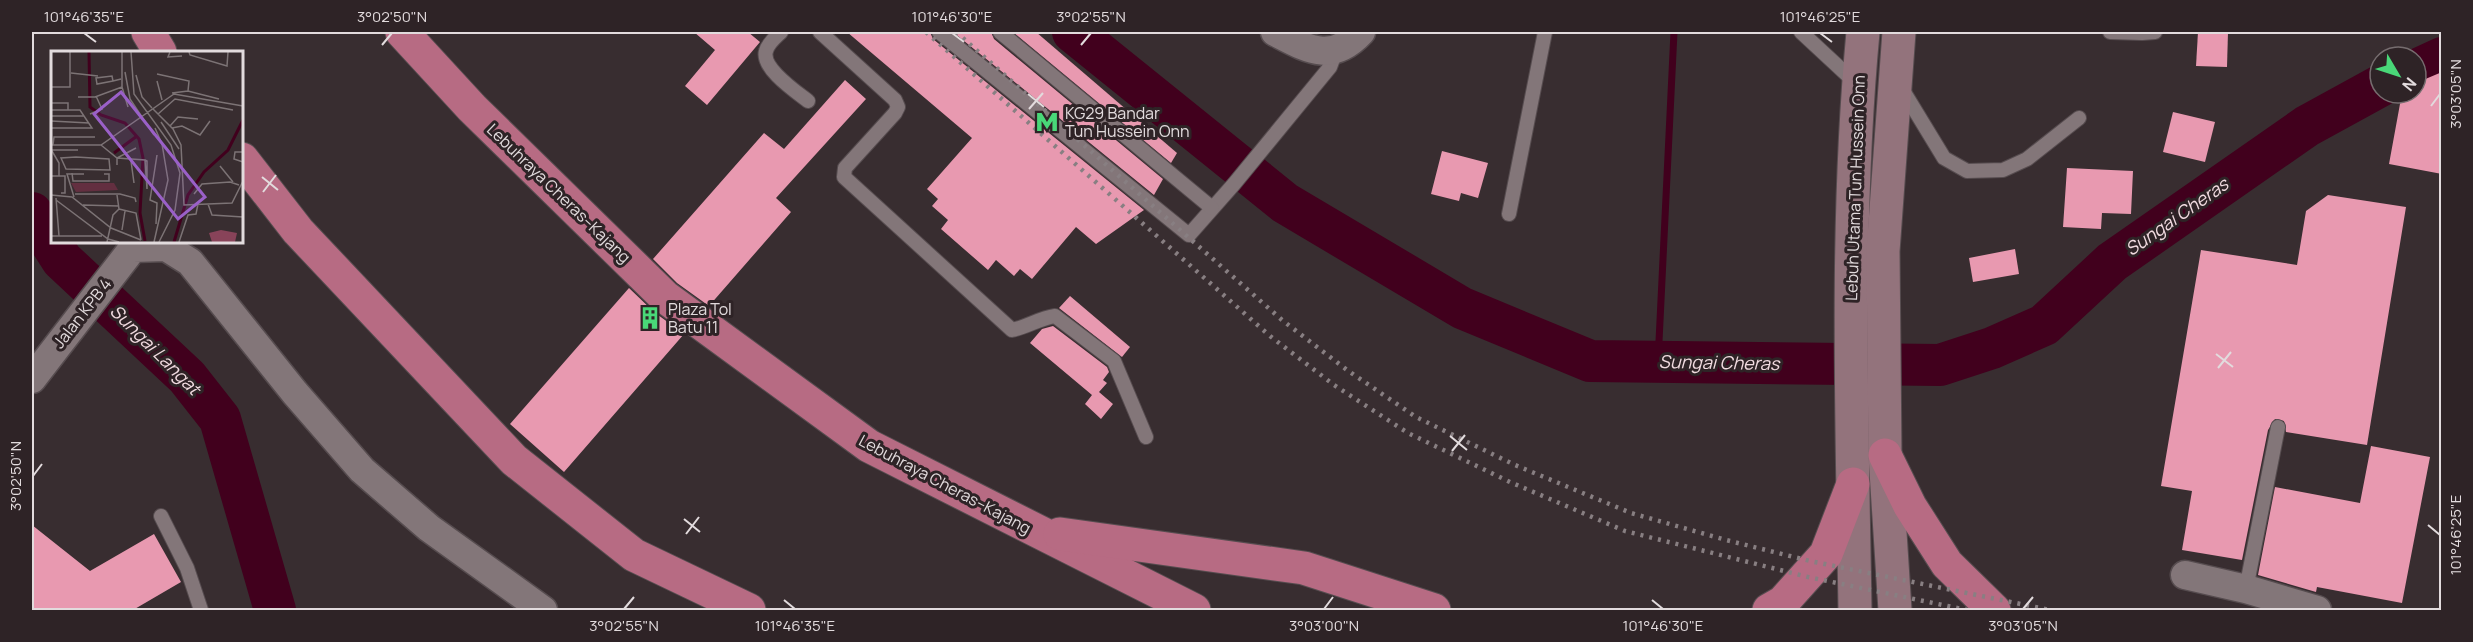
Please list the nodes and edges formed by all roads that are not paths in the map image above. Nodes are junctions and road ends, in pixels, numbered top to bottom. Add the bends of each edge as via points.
1 (148, 32) edge
2 (402, 32) edge
3 (781, 32) edge
4 (820, 32) edge
5 (939, 32) edge
6 (1000, 32) edge
7 (1275, 32) edge
8 (1361, 32) edge
9 (1545, 32) edge
10 (1801, 32) edge
11 (1863, 32) edge
12 (1899, 32) edge
13 (2110, 32) edge
14 (2155, 32) edge
15 (159, 51) edge
16 (1336, 51) junction
17 (1896, 80) junction
18 (1858, 85) junction
19 (808, 101) dead end
20 (2079, 118) dead end
21 (243, 160) edge
22 (1212, 208) junction
23 (1509, 214) dead end
24 (32, 379) edge
25 (2278, 426) dead end
26 (1146, 437) dead end
27 (1885, 455) junction
28 (1853, 484) junction
29 (161, 516) dead end
30 (1031, 530) junction
31 (634, 555) junction
32 (2185, 575) dead end
33 (2246, 589) junction
34 (201, 610) edge
35 (543, 610) edge
36 (696, 610) edge
37 (749, 610) edge
38 (1194, 610) edge
39 (1434, 610) edge
40 (1769, 610) edge
41 (1855, 610) edge
42 (1895, 610) edge
43 (1994, 610) edge
44 (2317, 610) edge

1 - 15 highway
2 - 30 highway, Lebuhraya Cheras–Kajang via 472,108 665,297 868,446
3 - 19 lane via 767,47 767,63
4 - 26 lane via 898,106 845,168 844,177 1012,330 1055,316 1104,352 1114,361
5 - 22 lane via 1188,234
6 - 22 lane
7 - 16 street via 1311,50
8 - 16 street
9 - 23 lane
10 - 18 lane
11 - 18 main road, Lebuh Utama Tun Hussein Onn
12 - 17 main road, Lebuh Utama Tun Hussein Onn
13 - 14 lane
16 - 22 lane via 1330,67
17 - 20 lane via 1944,158 1967,171 2003,171 2027,159
17 - 27 main road, Lebuh Utama Tun Hussein Onn via 1883,251
18 - 28 main road, Lebuh Utama Tun Hussein Onn via 1849,285
21 - 31 highway via 298,231 514,460
24 - 35 street, Jalan KPB 4 via 133,248 166,247 190,262 362,470 429,528
25 - 33 lane
27 - 42 main road, Lebuh Utama Tun Hussein Onn
27 - 43 highway via 1910,506 1947,564
28 - 40 highway via 1826,554 1783,602
28 - 41 main road, Lebuh Utama Tun Hussein Onn
29 - 34 lane via 187,568
30 - 38 highway, Lebuhraya Cheras–Kajang
30 - 39 highway via 1304,568
31 - 36 highway
31 - 37 highway
32 - 33 street
33 - 44 street

